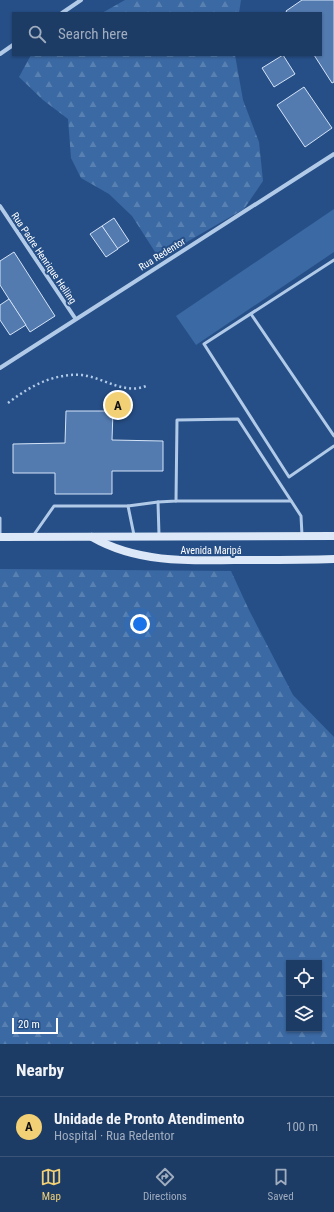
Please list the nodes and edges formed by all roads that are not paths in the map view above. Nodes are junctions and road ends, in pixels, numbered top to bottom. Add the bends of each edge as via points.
1 (81, 0) edge
2 (63, 12) edge
3 (12, 46) edge
4 (0, 54) edge
5 (334, 154) edge
6 (0, 206) edge
7 (334, 260) edge
8 (251, 314) junction
9 (76, 318) junction
10 (0, 368) edge
11 (334, 436) edge
12 (334, 446) edge
13 (176, 501) junction
14 (291, 501) junction
15 (158, 502) junction
16 (128, 506) junction
17 (0, 518) edge
18 (334, 534) edge
19 (302, 536) junction
20 (32, 537) junction
21 (92, 537) junction
22 (135, 537) junction
23 (159, 537) junction
24 (0, 538) edge
25 (334, 559) edge

1 - 2 street
3 - 4 street
5 - 9 street, Rua Redentor
6 - 9 street, Rua Padre Henrique Helling
7 - 8 lane
8 - 11 lane
8 - 12 lane via 204,344 289,476
9 - 10 street, Rua Redentor
13 - 14 lane
13 - 14 lane via 177,420 238,419
13 - 15 lane
14 - 19 lane via 300,516
15 - 16 lane
15 - 23 lane
16 - 20 lane via 54,506
16 - 22 lane
17 - 24 lane
18 - 19 main road, Avenida Maripá
19 - 23 main road, Avenida Maripá
20 - 21 main road, Avenida Maripá
20 - 24 main road, Avenida Maripá
21 - 22 main road, Avenida Maripá
21 - 25 main road, Avenida Maripá via 108,546 165,559
22 - 23 main road, Avenida Maripá

